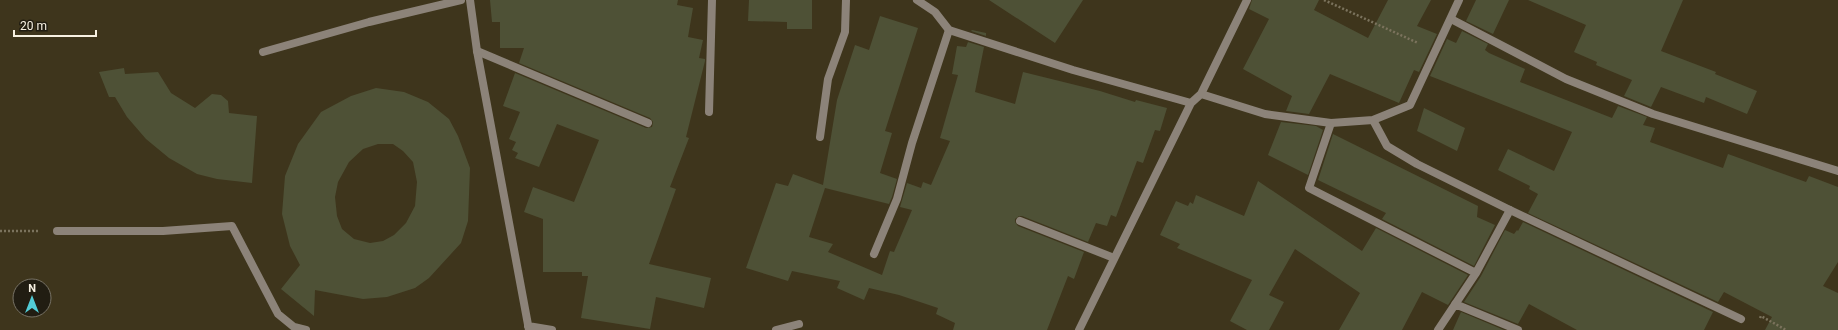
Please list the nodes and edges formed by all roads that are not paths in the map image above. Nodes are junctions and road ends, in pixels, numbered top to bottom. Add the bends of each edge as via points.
1 (461, 0) edge
2 (470, 0) edge
3 (712, 0) edge
4 (846, 0) edge
5 (917, 0) edge
6 (1247, 0) edge
7 (1459, 0) edge
8 (1451, 19) junction
9 (949, 30) junction
10 (477, 51) junction
11 (263, 52) dead end
12 (1201, 94) junction
13 (1191, 103) junction
14 (709, 112) dead end
15 (1373, 120) junction
16 (648, 123) dead end
17 (1331, 123) junction
18 (820, 137) dead end
19 (1838, 171) edge
20 (1510, 210) junction
21 (1020, 221) dead end
22 (56, 231) road end
23 (874, 254) dead end
24 (1114, 258) junction
25 (1476, 273) junction
26 (1455, 304) junction
27 (1741, 319) road end
28 (799, 324) dead end
29 (529, 328) edge
30 (306, 330) edge
31 (552, 330) edge
32 (776, 330) edge
33 (1079, 330) edge
34 (1438, 330) edge
35 (1518, 330) edge

1 - 11 street via 369,22
2 - 10 street
3 - 14 street
4 - 18 street via 845,32 828,79
5 - 9 street via 936,12
6 - 12 street
7 - 8 street
8 - 15 street via 1410,105
8 - 19 street via 1566,79 1653,114
9 - 13 street via 1073,70
9 - 23 street via 897,199
10 - 16 street
10 - 29 street
12 - 13 street
12 - 17 street via 1265,114
13 - 24 street
15 - 17 street
15 - 20 street via 1387,146 1417,164
17 - 25 street via 1309,188
20 - 25 street
20 - 27 street
21 - 24 street
22 - 30 street via 163,231 232,226 278,314 294,327
24 - 33 street
25 - 26 street
26 - 34 street
26 - 35 street
28 - 32 street
29 - 31 street

